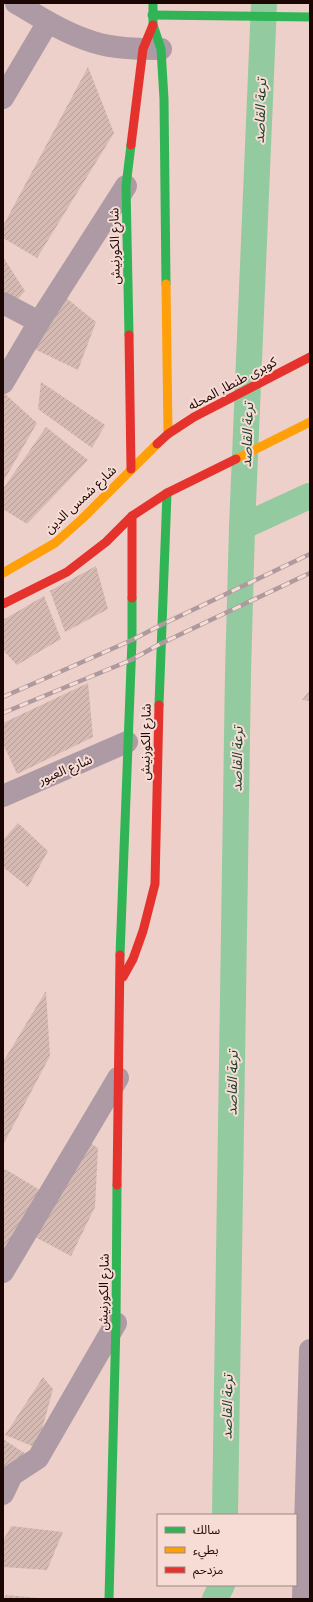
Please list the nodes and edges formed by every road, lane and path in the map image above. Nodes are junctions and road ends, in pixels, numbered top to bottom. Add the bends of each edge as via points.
1 (16, 3) edge
2 (153, 3) edge
3 (152, 15) junction
4 (310, 17) edge
5 (48, 22) junction
6 (153, 25) junction
7 (152, 49) junction
8 (3, 98) edge
9 (126, 186) junction
10 (3, 303) edge
11 (39, 322) junction
12 (309, 357) edge
13 (3, 383) edge
14 (306, 424) edge
15 (168, 434) junction
16 (131, 469) junction
17 (167, 493) junction
18 (132, 516) junction
19 (5, 569) edge
20 (3, 604) edge
21 (128, 742) junction
22 (3, 796) edge
23 (119, 986) junction
24 (118, 1078) junction
25 (3, 1272) edge
26 (116, 1323) junction
27 (310, 1350) edge
28 (3, 1494) edge
29 (109, 1599) edge
30 (303, 1599) edge

1 - 5 street
2 - 3 street, شارع الكورنيش
3 - 4 street
3 - 6 street, شارع الكورنيش
5 - 7 street via 94,42 118,47
5 - 8 street
6 - 7 street, شارع الكورنيش
6 - 7 street, شارع الكورنيش
7 - 9 street, شارع الكورنيش
7 - 15 street, شارع الكورنيش via 164,99
9 - 11 street
9 - 16 street, شارع الكورنيش
10 - 11 street
11 - 13 street
12 - 15 street, كوبرى طنطا, المحله via 194,417
14 - 17 street
15 - 16 street, شارع شمس الدين
16 - 19 street, شارع شمس الدين via 55,543
17 - 18 street
17 - 23 street, شارع الكورنيش via 160,625 155,884 143,931 133,959
18 - 20 street via 106,542 72,569
18 - 21 street, شارع الكورنيش via 132,640
21 - 22 street, شارع العبور
21 - 23 street, شارع الكورنيش
23 - 24 street, شارع الكورنيش
24 - 25 street
24 - 26 street, شارع الكورنيش
26 - 28 street via 38,1458 12,1475
26 - 29 street, شارع الكورنيش
27 - 30 street

